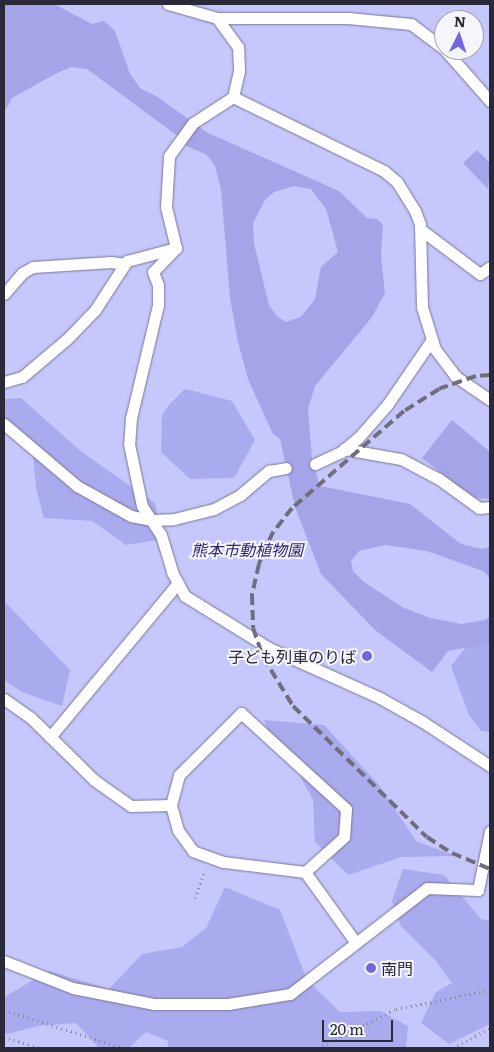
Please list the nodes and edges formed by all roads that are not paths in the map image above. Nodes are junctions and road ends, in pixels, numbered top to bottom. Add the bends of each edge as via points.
1 (168, 4) edge
2 (217, 18) junction
3 (434, 42) edge
4 (453, 60) edge
5 (233, 98) junction
6 (490, 101) edge
7 (420, 229) junction
8 (176, 248) junction
9 (125, 264) junction
10 (490, 267) edge
11 (4, 294) edge
12 (431, 340) junction
13 (4, 382) edge
14 (490, 400) edge
15 (4, 424) edge
16 (344, 449) junction
17 (315, 464) dead end
18 (286, 468) dead end
19 (490, 507) edge
20 (151, 520) junction
21 (178, 583) junction
22 (4, 699) edge
23 (50, 737) junction
24 (490, 766) edge
25 (171, 805) junction
26 (490, 831) edge
27 (305, 872) junction
28 (356, 943) junction
29 (4, 961) edge

1 - 2 lane
2 - 3 lane via 348,18 411,24
2 - 5 lane via 238,47 239,71
4 - 6 lane
5 - 7 lane via 384,171 406,195
5 - 8 lane via 193,122 169,156 166,207
7 - 10 lane via 480,274
7 - 12 lane via 422,307
8 - 9 lane
8 - 20 lane via 153,272 158,285 158,306 131,418 129,444 142,506
9 - 11 lane via 33,267 22,272
9 - 13 lane via 95,310 67,339 22,377
12 - 14 lane via 449,370
12 - 16 lane via 387,405
15 - 20 lane via 77,486 131,516
16 - 17 lane
16 - 19 lane via 401,458 439,479 479,508
18 - 20 lane via 269,471 240,495 214,509 174,519
20 - 21 lane via 161,535
21 - 23 lane
21 - 24 lane via 186,596 252,638 380,698
22 - 23 lane
23 - 25 lane via 94,780 132,806
25 - 27 lane via 178,830 193,851 223,862
25 - 27 lane via 179,775 241,713 346,809 344,836
26 - 28 lane via 478,890 427,888
27 - 28 lane
28 - 29 lane via 290,994 228,1004 145,1002 73,988

